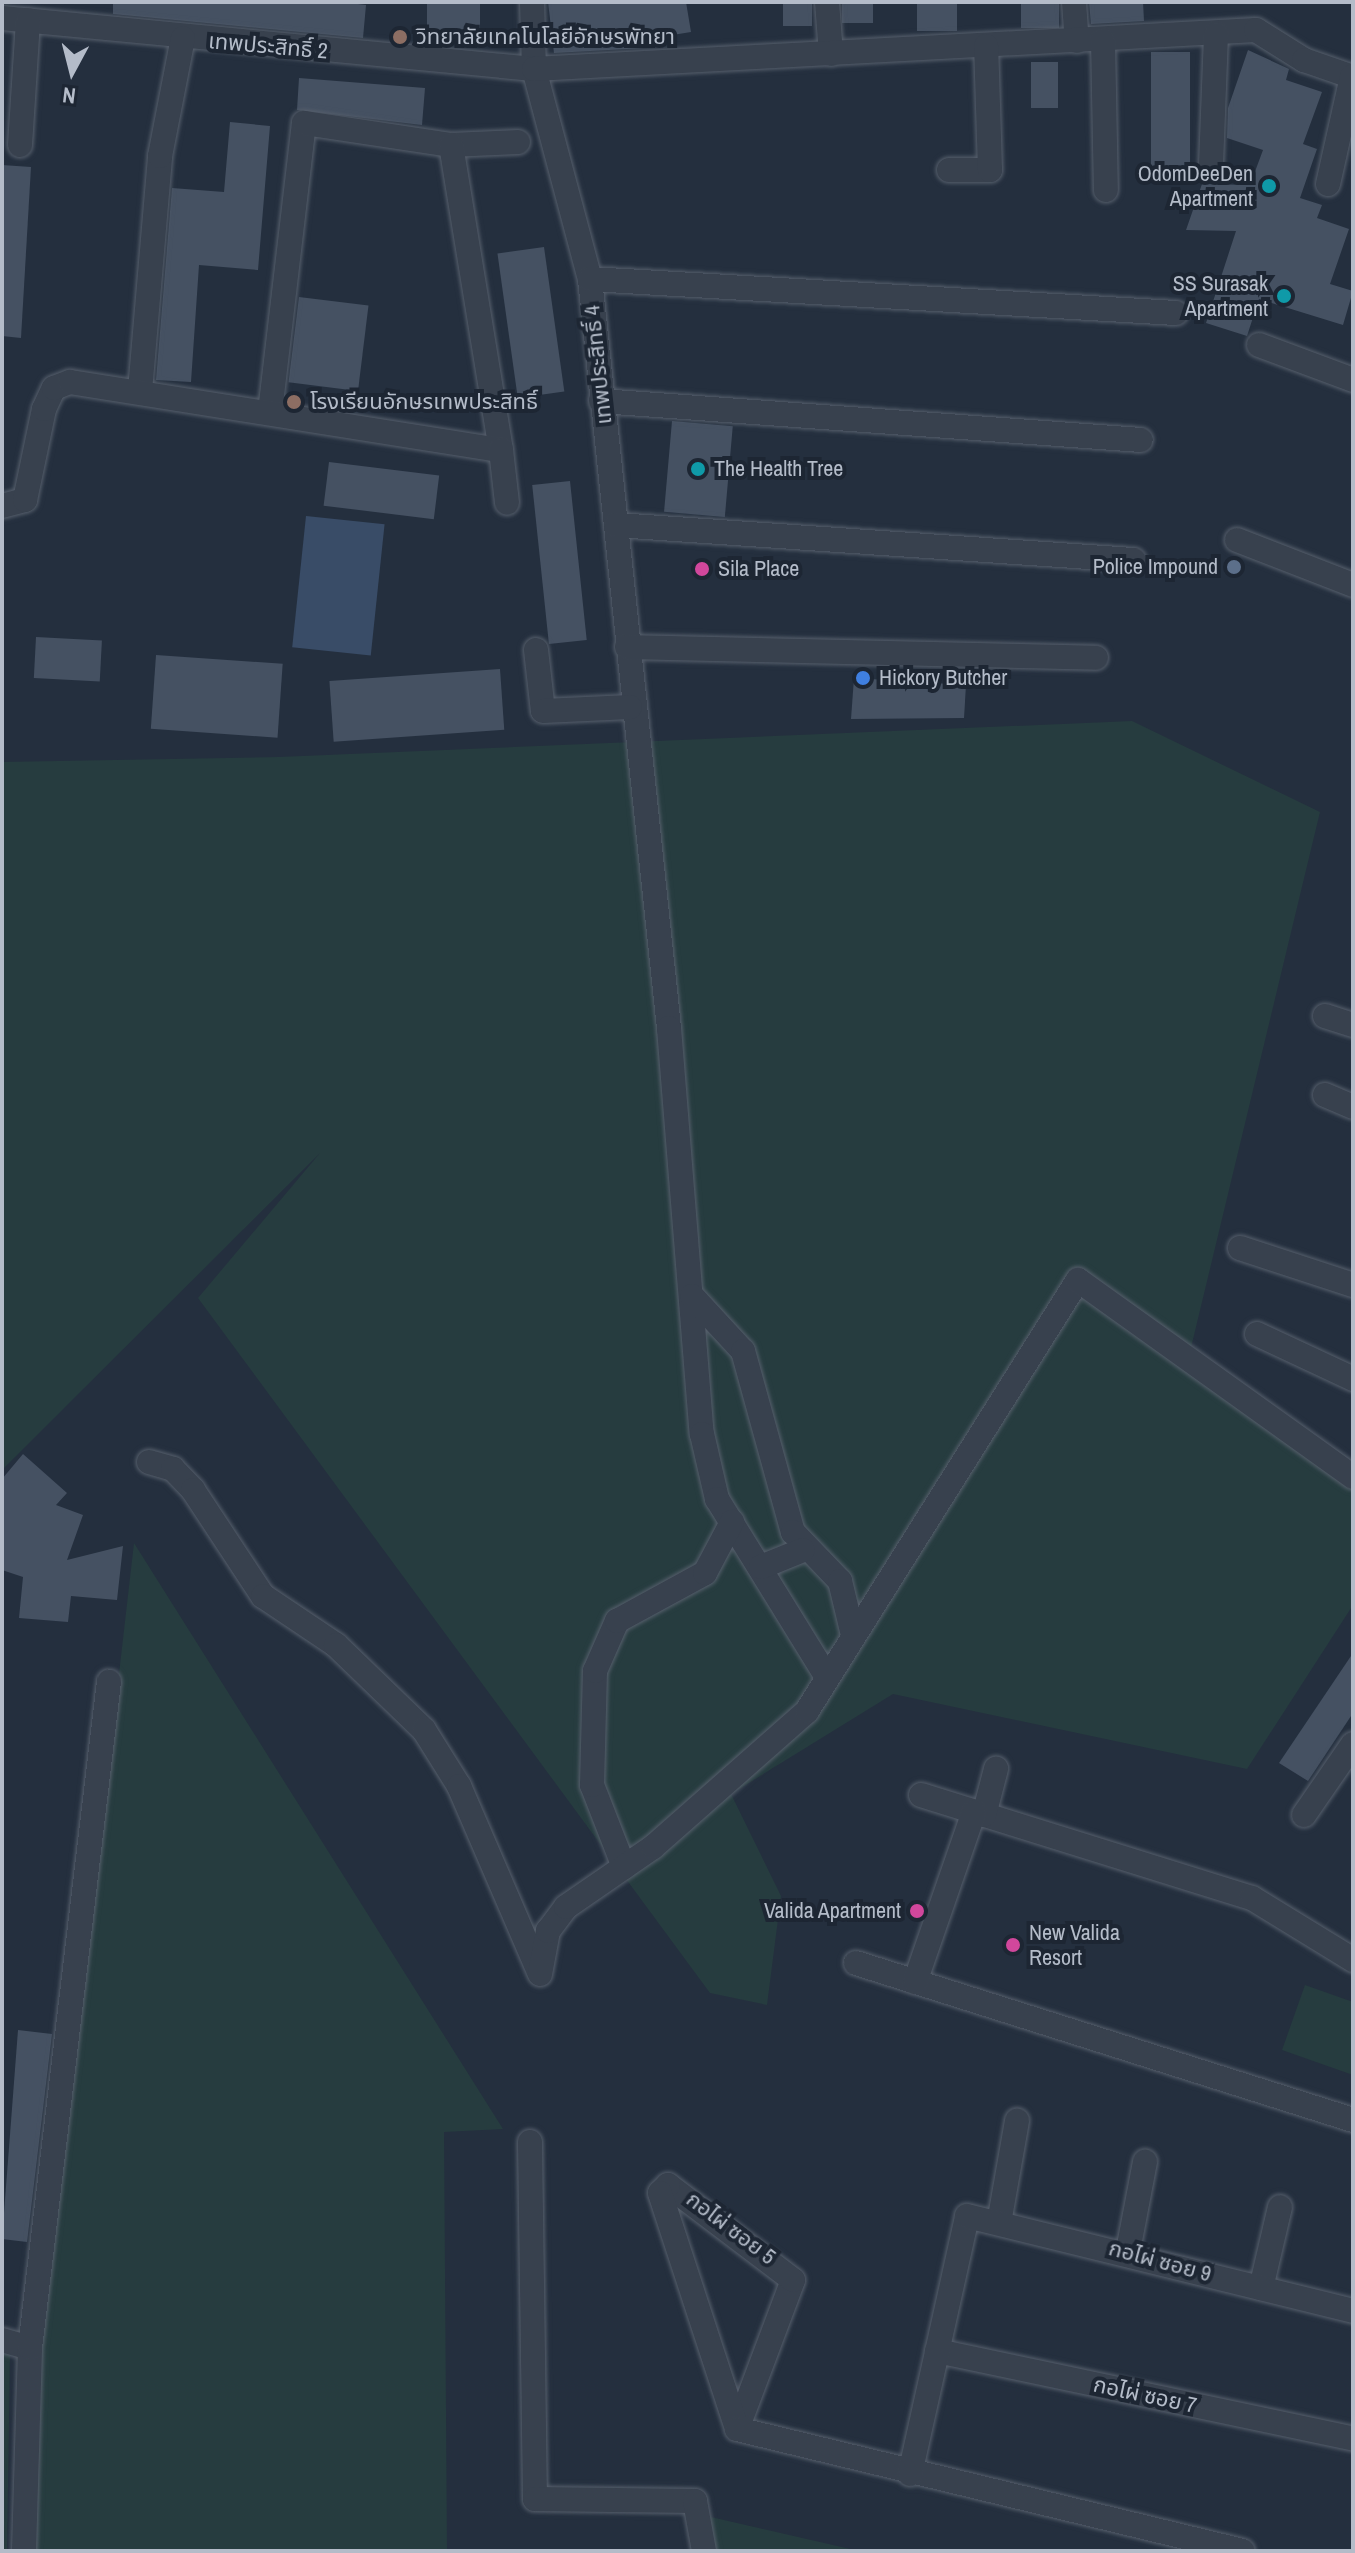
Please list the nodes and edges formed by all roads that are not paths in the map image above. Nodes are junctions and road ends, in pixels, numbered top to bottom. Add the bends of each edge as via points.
1 (532, 2) edge
2 (827, 2) edge
3 (1074, 2) edge
4 (2, 18) edge
5 (28, 20) junction
6 (1216, 34) junction
7 (183, 38) junction
8 (1103, 40) junction
9 (1077, 41) junction
10 (986, 46) junction
11 (831, 54) junction
12 (534, 69) junction
13 (1353, 77) edge
14 (518, 142) dead end
15 (20, 145) dead end
16 (451, 145) junction
17 (1211, 165) dead end
18 (949, 170) dead end
19 (1328, 184) dead end
20 (1106, 190) dead end
21 (590, 279) junction
22 (1176, 313) dead end
23 (1259, 345) dead end
24 (1353, 380) edge
25 (140, 391) junction
26 (601, 401) junction
27 (270, 412) junction
28 (1141, 440) dead end
29 (501, 450) junction
30 (507, 503) dead end
31 (2, 506) edge
32 (616, 525) junction
33 (1237, 540) dead end
34 (1134, 560) dead end
35 (1353, 585) edge
36 (627, 647) junction
37 (536, 650) dead end
38 (1096, 658) dead end
39 (630, 707) junction
40 (1325, 1016) dead end
41 (1353, 1025) edge
42 (1325, 1095) dead end
43 (1353, 1107) edge
44 (1240, 1248) dead end
45 (1353, 1285) edge
46 (692, 1296) junction
47 (1257, 1334) dead end
48 (1353, 1379) edge
49 (149, 1462) dead end
50 (1353, 1477) edge
51 (732, 1522) junction
52 (803, 1550) junction
53 (761, 1567) junction
54 (853, 1635) junction
55 (827, 1677) junction
56 (109, 1682) dead end
57 (1353, 1744) edge
58 (996, 1769) dead end
59 (921, 1795) dead end
60 (979, 1813) junction
61 (1304, 1815) dead end
62 (624, 1867) junction
63 (1353, 1960) edge
64 (856, 1963) dead end
65 (915, 1982) junction
66 (1353, 2120) edge
67 (1017, 2121) dead end
68 (530, 2142) dead end
69 (1145, 2162) dead end
70 (1280, 2207) dead end
71 (999, 2223) junction
72 (1128, 2251) junction
73 (1261, 2288) junction
74 (1353, 2311) edge
75 (2, 2340) edge
76 (30, 2348) junction
77 (937, 2351) junction
78 (737, 2429) junction
79 (1353, 2439) edge
80 (910, 2474) junction
81 (24, 2551) edge
82 (704, 2551) edge
83 (1243, 2551) edge

1 - 12 street, เทพประสิทธิ์ 4
2 - 11 street
3 - 9 street
4 - 5 street, เทพประสิทธิ์ 2
5 - 7 street, เทพประสิทธิ์ 2
5 - 15 street
6 - 8 street, เทพประสิทธิ์ 2
6 - 13 street, เทพประสิทธิ์ 2 via 1256,30 1304,60
6 - 17 street
7 - 12 street, เทพประสิทธิ์ 2
7 - 25 street via 160,156
8 - 9 street, เทพประสิทธิ์ 2
8 - 20 street
9 - 10 street, เทพประสิทธิ์ 2
10 - 11 street, เทพประสิทธิ์ 2
10 - 18 street via 990,170
11 - 12 street, เทพประสิทธิ์ 2
12 - 21 street, เทพประสิทธิ์ 4
13 - 19 street
14 - 16 street
16 - 27 street via 304,123
16 - 29 street
21 - 22 street
21 - 26 street, เทพประสิทธิ์ 4
23 - 24 street
25 - 27 street
25 - 31 street via 70,382 54,388 25,500
26 - 28 street
26 - 32 street, เทพประสิทธิ์ 4
27 - 29 street
29 - 30 street
32 - 34 street
32 - 36 street, เทพประสิทธิ์ 4
33 - 35 street
36 - 38 street
36 - 39 street, เทพประสิทธิ์ 4
37 - 39 street via 543,711
39 - 46 street, เทพประสิทธิ์ 4
40 - 41 street
42 - 43 street
44 - 45 street
46 - 51 street, เทพประสิทธิ์ 4 via 702,1434 717,1499
46 - 52 street via 743,1351
47 - 48 street
49 - 62 street via 173,1469 193,1490 263,1596 336,1645 424,1730 459,1786 540,1974 548,1931 566,1907
50 - 54 street via 1078,1280
51 - 53 street, เทพประสิทธิ์ 4
51 - 62 street via 705,1573 617,1621 595,1671 592,1785
52 - 53 street
52 - 54 street via 840,1581
53 - 55 street, เทพประสิทธิ์ 4
54 - 55 street
55 - 62 street via 807,1711 764,1755
56 - 76 street
57 - 61 street
58 - 60 street
59 - 60 street
60 - 63 street via 1252,1898
60 - 65 street
64 - 65 street
65 - 66 street
67 - 71 street
68 - 82 street via 535,2499 695,2501
69 - 72 street
70 - 73 street
71 - 72 street, กอไผ่ ซอย 9
71 - 77 street, กอไผ่ ซอย 9 via 967,2216
72 - 73 street, กอไผ่ ซอย 9
73 - 74 street, กอไผ่ ซอย 9
75 - 76 street
76 - 81 street
77 - 79 street, กอไผ่ ซอย 7
77 - 80 street
78 - 78 street, กอไผ่ ซอย 5 via 660,2193 668,2185 793,2280
78 - 80 street
80 - 83 street

